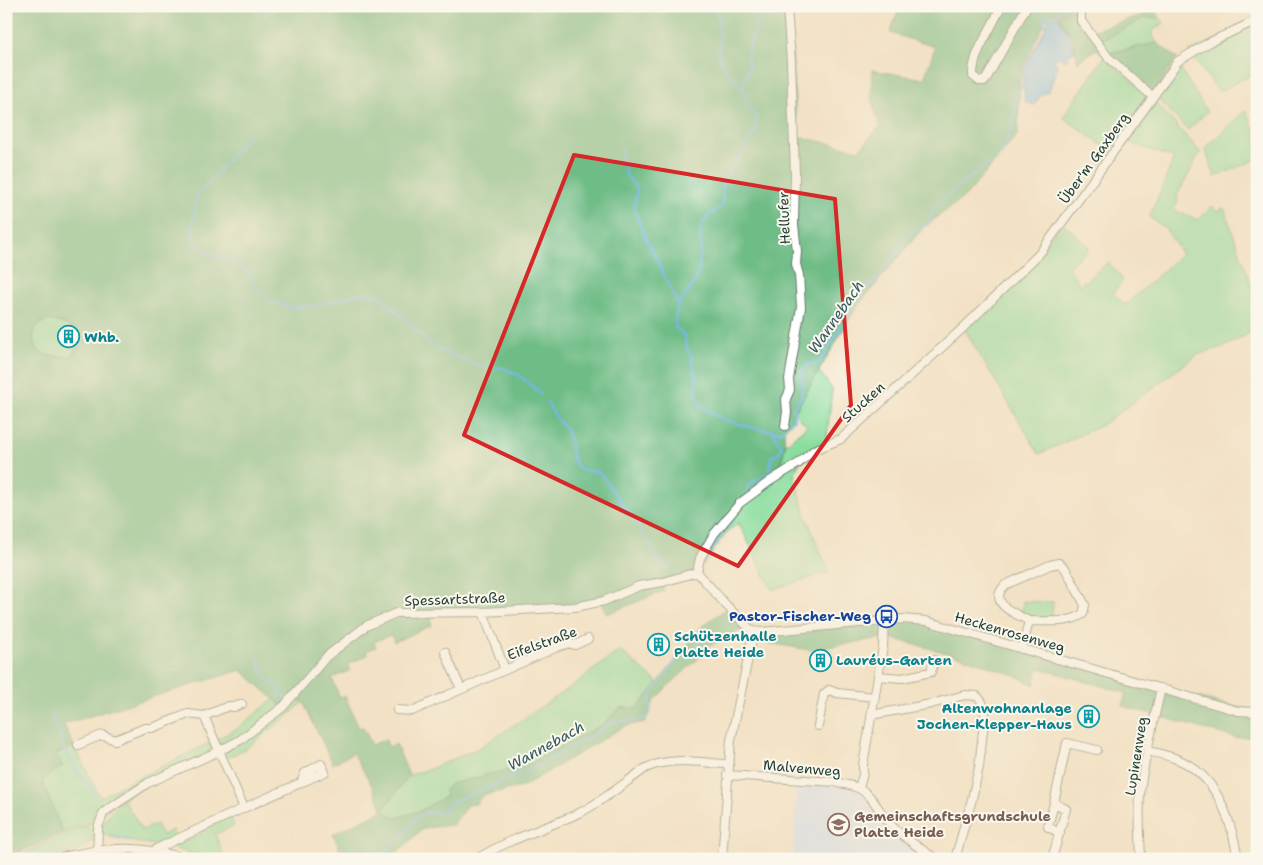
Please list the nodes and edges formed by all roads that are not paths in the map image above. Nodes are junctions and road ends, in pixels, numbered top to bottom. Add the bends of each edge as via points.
1 (787, 6) edge
2 (1001, 6) edge
3 (1027, 6) edge
4 (1081, 6) edge
5 (1257, 20) edge
6 (1153, 97) junction
7 (963, 328) joint
8 (784, 426) dead end
9 (697, 572) junction
10 (483, 612) junction
11 (884, 621) junction
12 (1029, 621) junction
13 (752, 632) junction
14 (588, 639) dead end
15 (1022, 649) junction
16 (444, 652) dead end
17 (934, 660) dead end
18 (506, 670) junction
19 (878, 676) junction
20 (1161, 688) junction
21 (461, 689) junction
22 (875, 697) junction
23 (242, 704) dead end
24 (397, 710) dead end
25 (1256, 713) edge
26 (871, 715) junction
27 (204, 716) junction
28 (818, 726) dead end
29 (78, 745) dead end
30 (1097, 750) dead end
31 (219, 751) junction
32 (1147, 751) junction
33 (728, 764) junction
34 (727, 775) junction
35 (301, 783) dead end
36 (859, 788) junction
37 (1054, 802) junction
38 (244, 808) junction
39 (1060, 833) junction
40 (97, 850) junction
41 (154, 851) junction
42 (56, 859) edge
43 (97, 859) edge
44 (186, 859) edge
45 (477, 859) edge
46 (722, 859) edge
47 (936, 859) edge
48 (955, 859) edge
49 (1052, 859) edge
50 (1141, 859) edge
51 (1238, 859) edge

1 - 8 street, Hellufer via 795,164 794,225 801,307
2 - 3 street via 972,67 973,76 978,81 984,81
4 - 6 street via 1081,21 1108,57
5 - 6 street, Über'm Gaxberg via 1178,61
6 - 7 street, Über'm Gaxberg via 1040,253
7 - 9 street, Stucken via 841,439 814,450 799,464 740,503 714,534 700,558
9 - 10 street, Spessartstraße via 639,586 604,601 575,607
9 - 13 street
10 - 18 street, Eifelstraße
10 - 31 street, Spessartstraße via 396,613 366,626 327,656 283,707 240,740
11 - 13 street, Heckenrosenweg
11 - 15 street, Heckenrosenweg via 926,620
11 - 19 street
12 - 12 street via 1066,620 1083,614 1085,605 1059,563 1005,585 1000,591 999,599 1003,606
12 - 15 street
13 - 33 street
14 - 18 street, Eifelstraße via 575,645 568,643
15 - 20 street, Heckenrosenweg
16 - 21 street
17 - 19 street via 931,672 902,678
18 - 21 street, Eifelstraße
19 - 22 street
20 - 25 street, Heckenrosenweg via 1238,711
20 - 32 street, Lupinenweg
21 - 24 street, Eifelstraße via 412,711
22 - 26 street
22 - 28 street via 829,690 824,694
23 - 27 street
26 - 36 street
26 - 48 street via 965,695 977,696 982,702 985,713 979,767
27 - 29 street via 188,714 115,740 102,735
27 - 31 street
30 - 37 street via 1067,743
31 - 38 street
31 - 40 street, Spessartstraße via 148,783 104,812 98,827
32 - 50 street, Lupinenweg via 1141,787
32 - 51 street via 1176,758 1199,771 1216,791 1234,836
33 - 34 street
33 - 45 street via 673,761 653,764 581,812
34 - 36 street, Malvenweg via 835,782
34 - 46 street
35 - 38 street
36 - 47 street via 893,828
37 - 39 street via 1066,809
37 - 39 street via 1048,827
38 - 41 street
39 - 49 street
40 - 41 street
40 - 42 street
40 - 43 street, Spessartstraße
41 - 44 street

